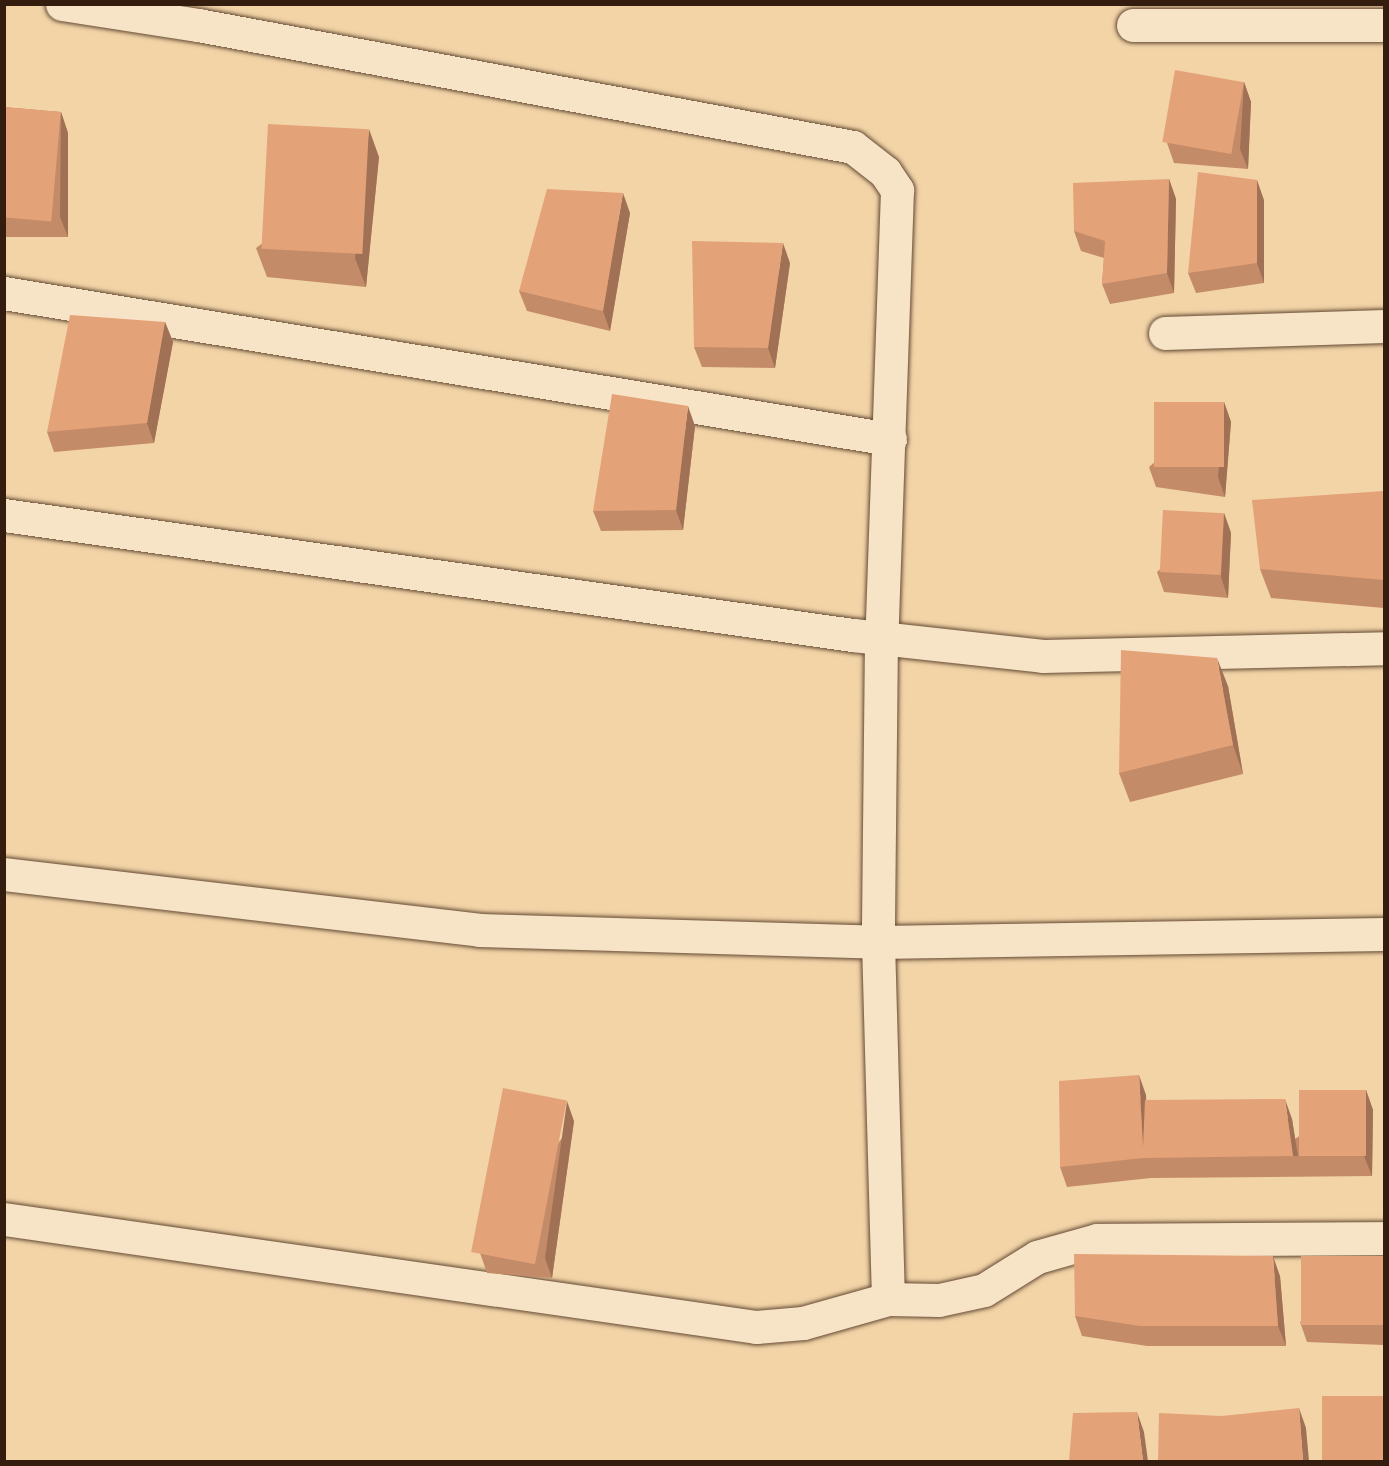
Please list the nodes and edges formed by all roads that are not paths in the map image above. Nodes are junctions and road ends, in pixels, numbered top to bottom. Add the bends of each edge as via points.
1 (62, 4) edge
2 (1133, 25) dead end
3 (1384, 25) edge
4 (4, 292) edge
5 (1384, 326) edge
6 (1165, 333) dead end
7 (890, 439) junction
8 (4, 515) edge
9 (881, 638) junction
10 (1384, 648) edge
11 (4, 874) edge
12 (1384, 934) edge
13 (878, 942) junction
14 (4, 1219) edge
15 (1384, 1238) edge
16 (888, 1299) junction

1 - 7 street via 198,25 853,147 885,172 897,190
2 - 3 street
4 - 7 street
5 - 6 street
7 - 9 street
8 - 9 street
9 - 10 street via 1043,656
9 - 13 street
11 - 13 street via 479,930
12 - 13 street
13 - 16 street
14 - 16 street via 756,1327 803,1323
15 - 16 street via 1097,1240 1037,1257 984,1290 939,1300

